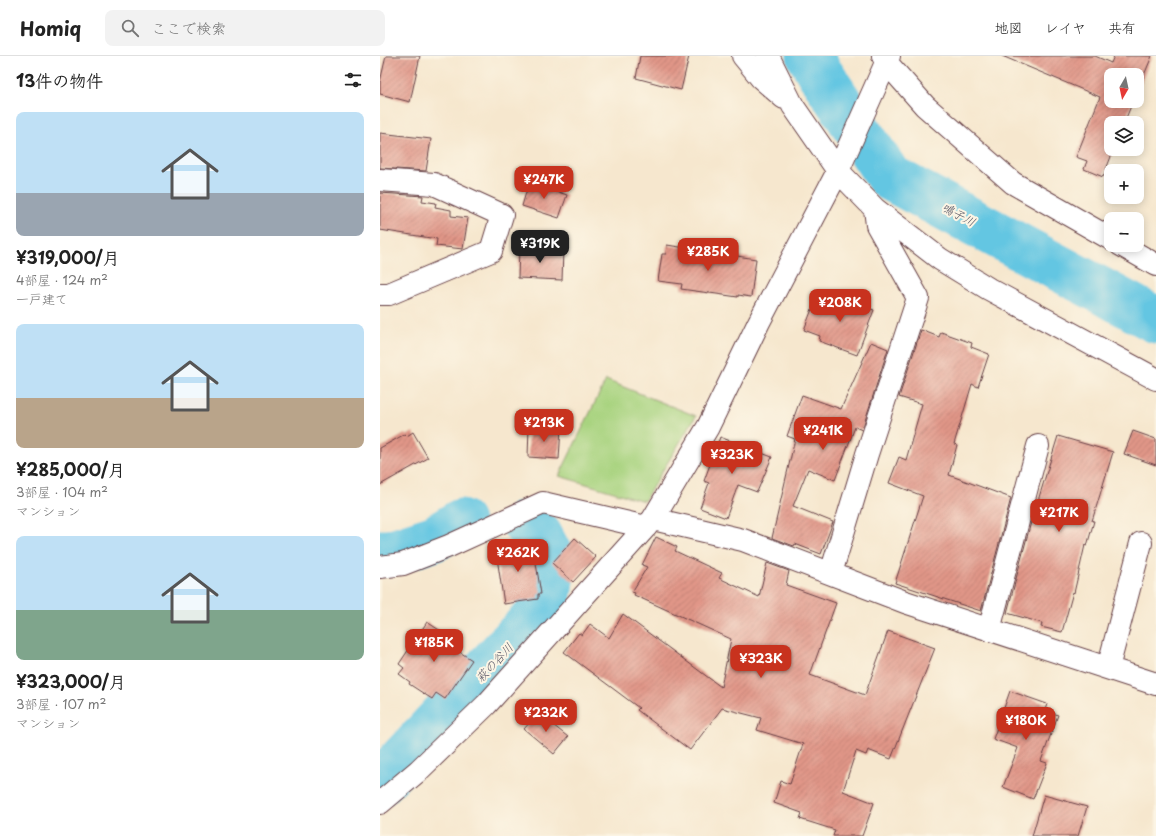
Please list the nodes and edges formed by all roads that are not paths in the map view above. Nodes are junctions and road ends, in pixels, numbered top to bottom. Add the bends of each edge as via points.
1 (743, 56) edge
2 (768, 56) edge
3 (884, 63) edge
4 (793, 106) junction
5 (841, 163) junction
6 (380, 180) edge
7 (875, 209) junction
8 (1104, 235) edge
9 (1133, 252) edge
10 (1156, 265) edge
11 (380, 294) edge
12 (1156, 379) edge
13 (1038, 446) dead end
14 (650, 523) junction
15 (1140, 543) dead end
16 (380, 567) edge
17 (830, 574) junction
18 (989, 630) junction
19 (1108, 668) junction
20 (1156, 684) edge
21 (380, 803) edge

1 - 4 street via 761,78
2 - 4 street
3 - 5 street
3 - 8 street via 925,106 1013,183
4 - 5 street
5 - 7 street
5 - 14 street via 708,427
6 - 11 street via 434,184 502,215 491,251 389,294
7 - 12 street via 940,259 989,289
7 - 17 street via 877,225 918,298
9 - 10 street
13 - 18 street
14 - 16 street via 543,503 449,546 403,564
14 - 17 street via 743,540
14 - 21 street via 486,705 418,771
15 - 19 street
17 - 18 street
18 - 19 street
19 - 20 street

